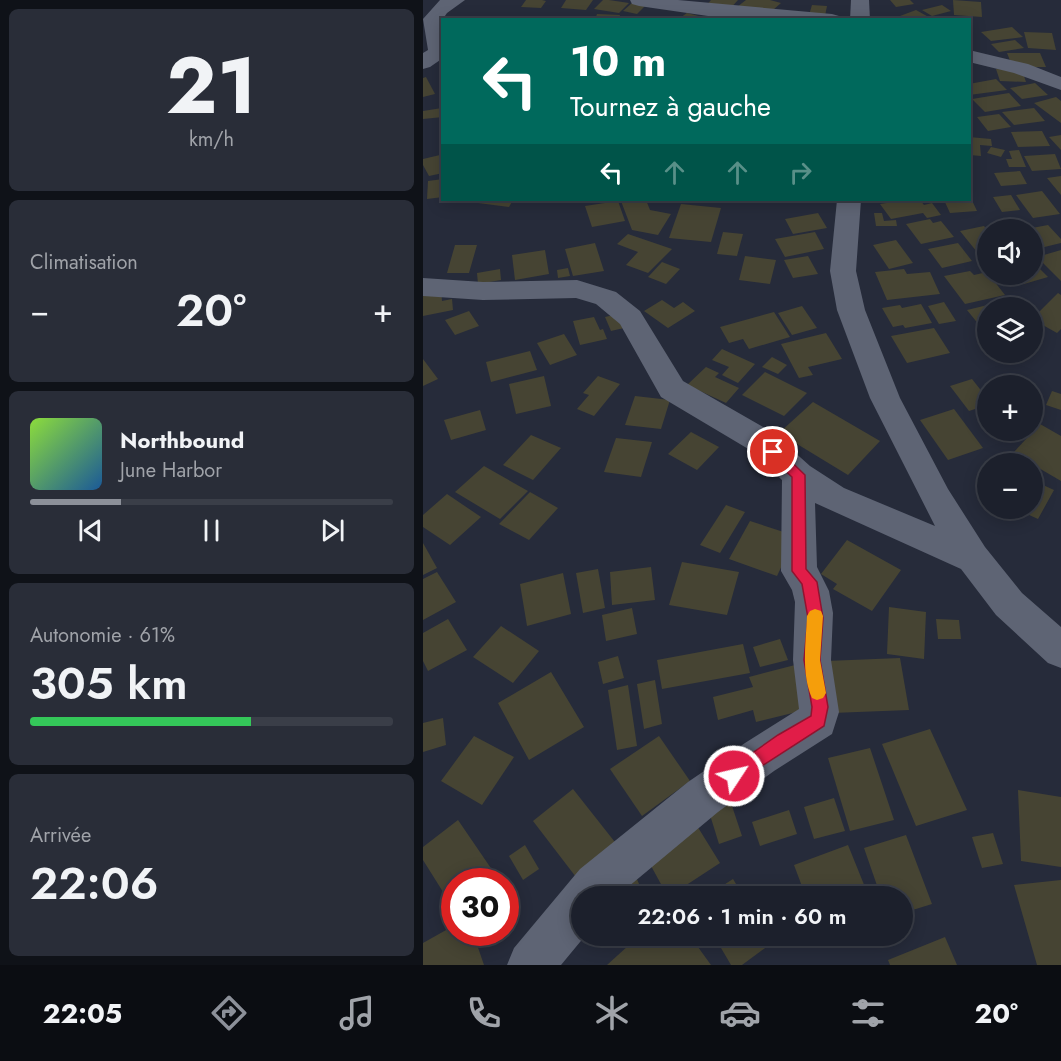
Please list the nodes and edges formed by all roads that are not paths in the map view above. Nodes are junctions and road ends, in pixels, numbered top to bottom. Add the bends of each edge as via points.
1 (456, 0) edge
2 (639, 0) edge
3 (860, 0) edge
4 (807, 18) edge
5 (860, 18) edge
6 (971, 56) edge
7 (423, 63) edge
8 (1061, 84) edge
9 (849, 201) edge
10 (423, 286) edge
11 (798, 475) junction
12 (973, 558) junction
13 (1061, 651) edge
14 (595, 886) edge
15 (571, 916) edge
16 (531, 965) edge

1 - 7 street via 437,10 430,23 438,52
2 - 4 street
3 - 5 street
6 - 8 street via 1021,68
9 - 12 street via 843,271 851,310 885,398 936,498
10 - 11 street via 483,291 577,289 606,298 630,318 672,389 761,441
11 - 12 street via 832,496
11 - 14 street via 799,571 809,582 815,618 812,660 820,707 818,720 684,811
12 - 13 street via 1009,604
15 - 16 street

